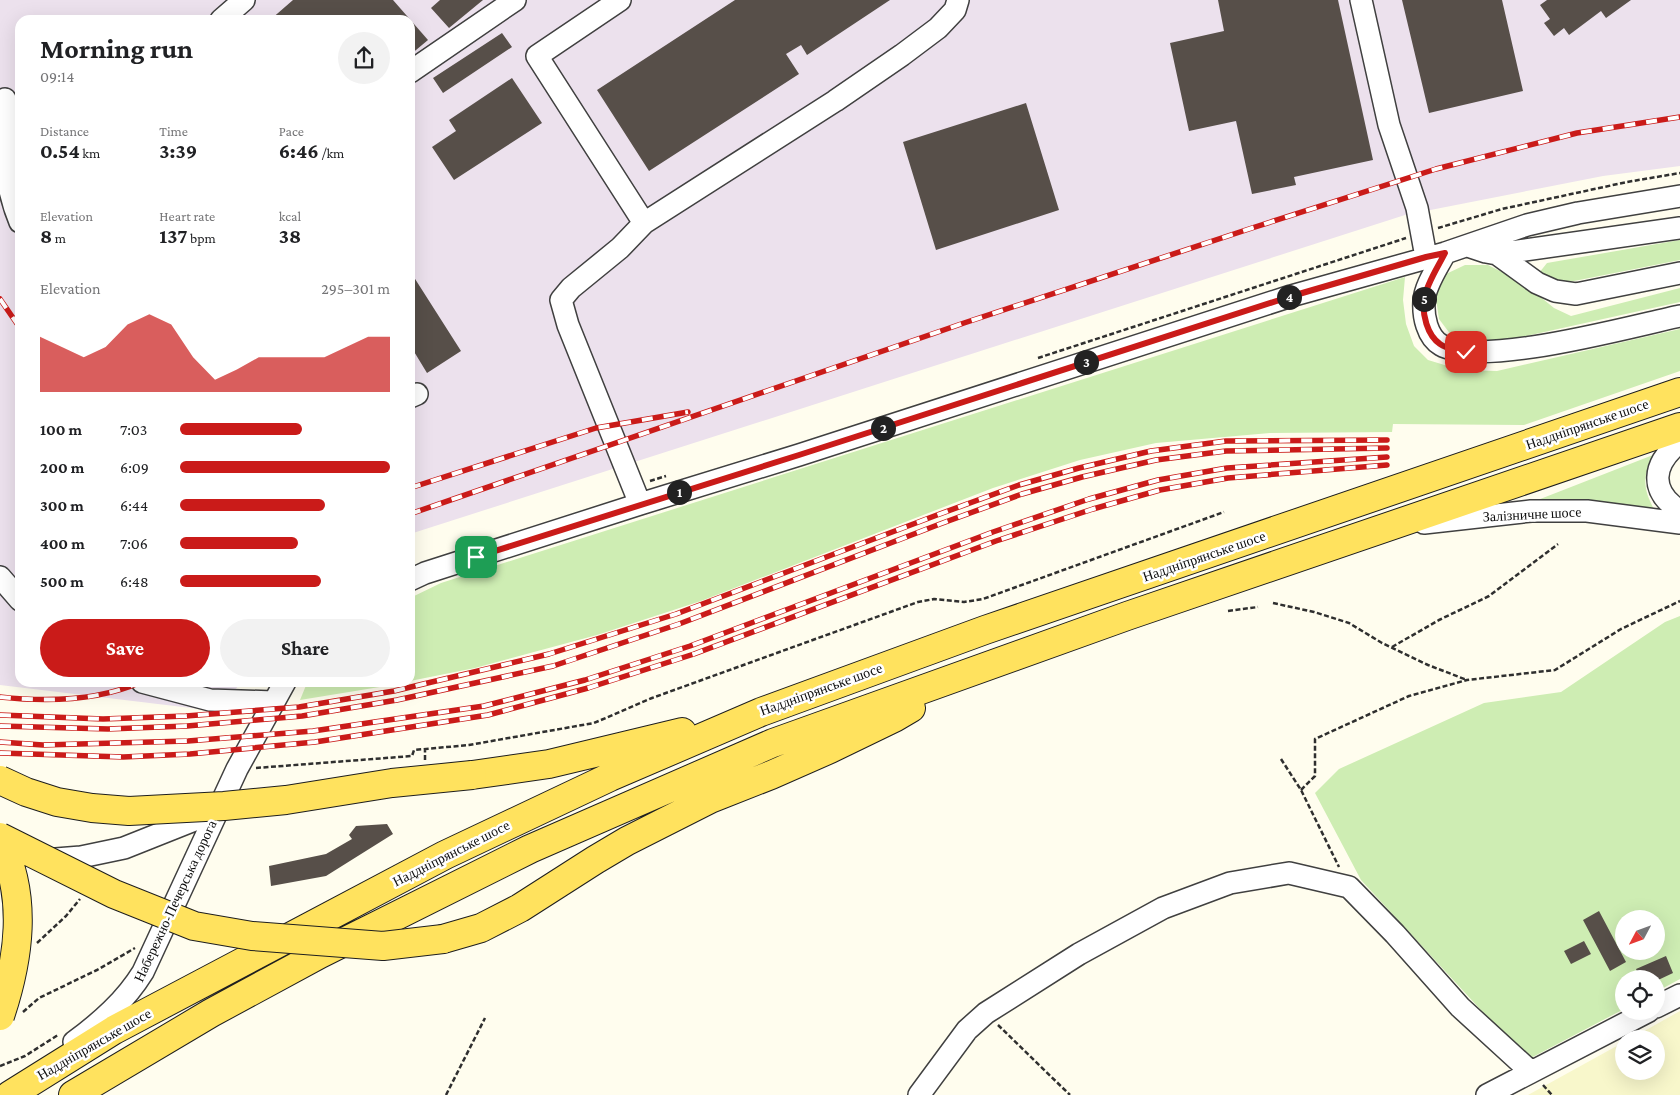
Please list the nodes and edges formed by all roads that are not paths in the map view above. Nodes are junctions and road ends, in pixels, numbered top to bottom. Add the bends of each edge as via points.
1 (244, 0) edge
2 (514, 0) edge
3 (620, 0) edge
4 (958, 0) edge
5 (1361, 0) edge
6 (227, 15) edge
7 (415, 69) edge
8 (8, 101) edge
9 (1680, 196) edge
10 (15, 210) edge
11 (644, 223) junction
12 (1680, 228) edge
13 (1468, 246) junction
14 (1497, 254) junction
15 (1436, 255) junction
16 (1680, 273) edge
17 (1680, 316) edge
18 (1680, 392) edge
19 (1680, 427) edge
20 (1680, 442) edge
21 (640, 504) junction
22 (1680, 511) edge
23 (1680, 522) edge
24 (1384, 528) junction
25 (0, 577) edge
26 (415, 578) edge
27 (15, 594) edge
28 (970, 672) junction
29 (161, 687) edge
30 (282, 687) edge
31 (274, 702) junction
32 (761, 712) junction
33 (0, 780) edge
34 (217, 811) junction
35 (0, 839) edge
36 (0, 860) edge
37 (1680, 995) edge
38 (1665, 1002) edge
39 (10, 1015) edge
40 (1632, 1020) edge
41 (1531, 1072) junction
42 (16, 1091) edge
43 (73, 1095) edge
44 (919, 1095) edge
45 (1487, 1095) edge

1 - 6 street
2 - 7 street
3 - 11 street via 537,56
4 - 11 street via 954,10 938,28 902,55
5 - 15 street via 1389,125
8 - 10 street via 4,162
9 - 13 street via 1578,213 1528,225
11 - 21 street via 561,300 568,325
12 - 14 street
13 - 14 street
13 - 15 street
14 - 16 street via 1538,283 1556,291 1576,294
15 - 17 street via 1424,300 1425,321 1431,336 1449,348 1466,352 1517,349
15 - 21 street via 1292,296
18 - 32 main road, Наддніпрянське шосе via 985,630
19 - 24 main road
20 - 22 street via 1660,464 1658,476 1660,491 1669,504
21 - 26 street
23 - 24 street, Залізничне шосе via 1588,511 1531,511
24 - 28 main road
25 - 27 street
28 - 35 main road, bridge via 886,722 771,776 710,799 627,841 520,908 481,928 443,939 384,946 252,936 194,926 114,894
28 - 43 main road via 773,742 530,849 320,954 211,1013
29 - 31 street via 210,700
30 - 31 street, Набережно-Печерська дорога
31 - 34 street, Набережно-Печерська дорога
32 - 33 main road, bridge via 549,764 224,806 130,811 92,808 57,802
32 - 42 main road, Наддніпрянське шосе via 610,777 445,855 114,1030
34 - 36 street via 124,848 81,857
34 - 42 street, Набережно-Печерська дорога via 156,947 133,988 119,1005
35 - 39 main road, bridge via 12,874 19,932
37 - 38 street
40 - 41 street
41 - 44 street via 1460,1007 1349,887 1289,872 1230,883 1163,908 1079,954 986,1013 967,1030
41 - 45 street

